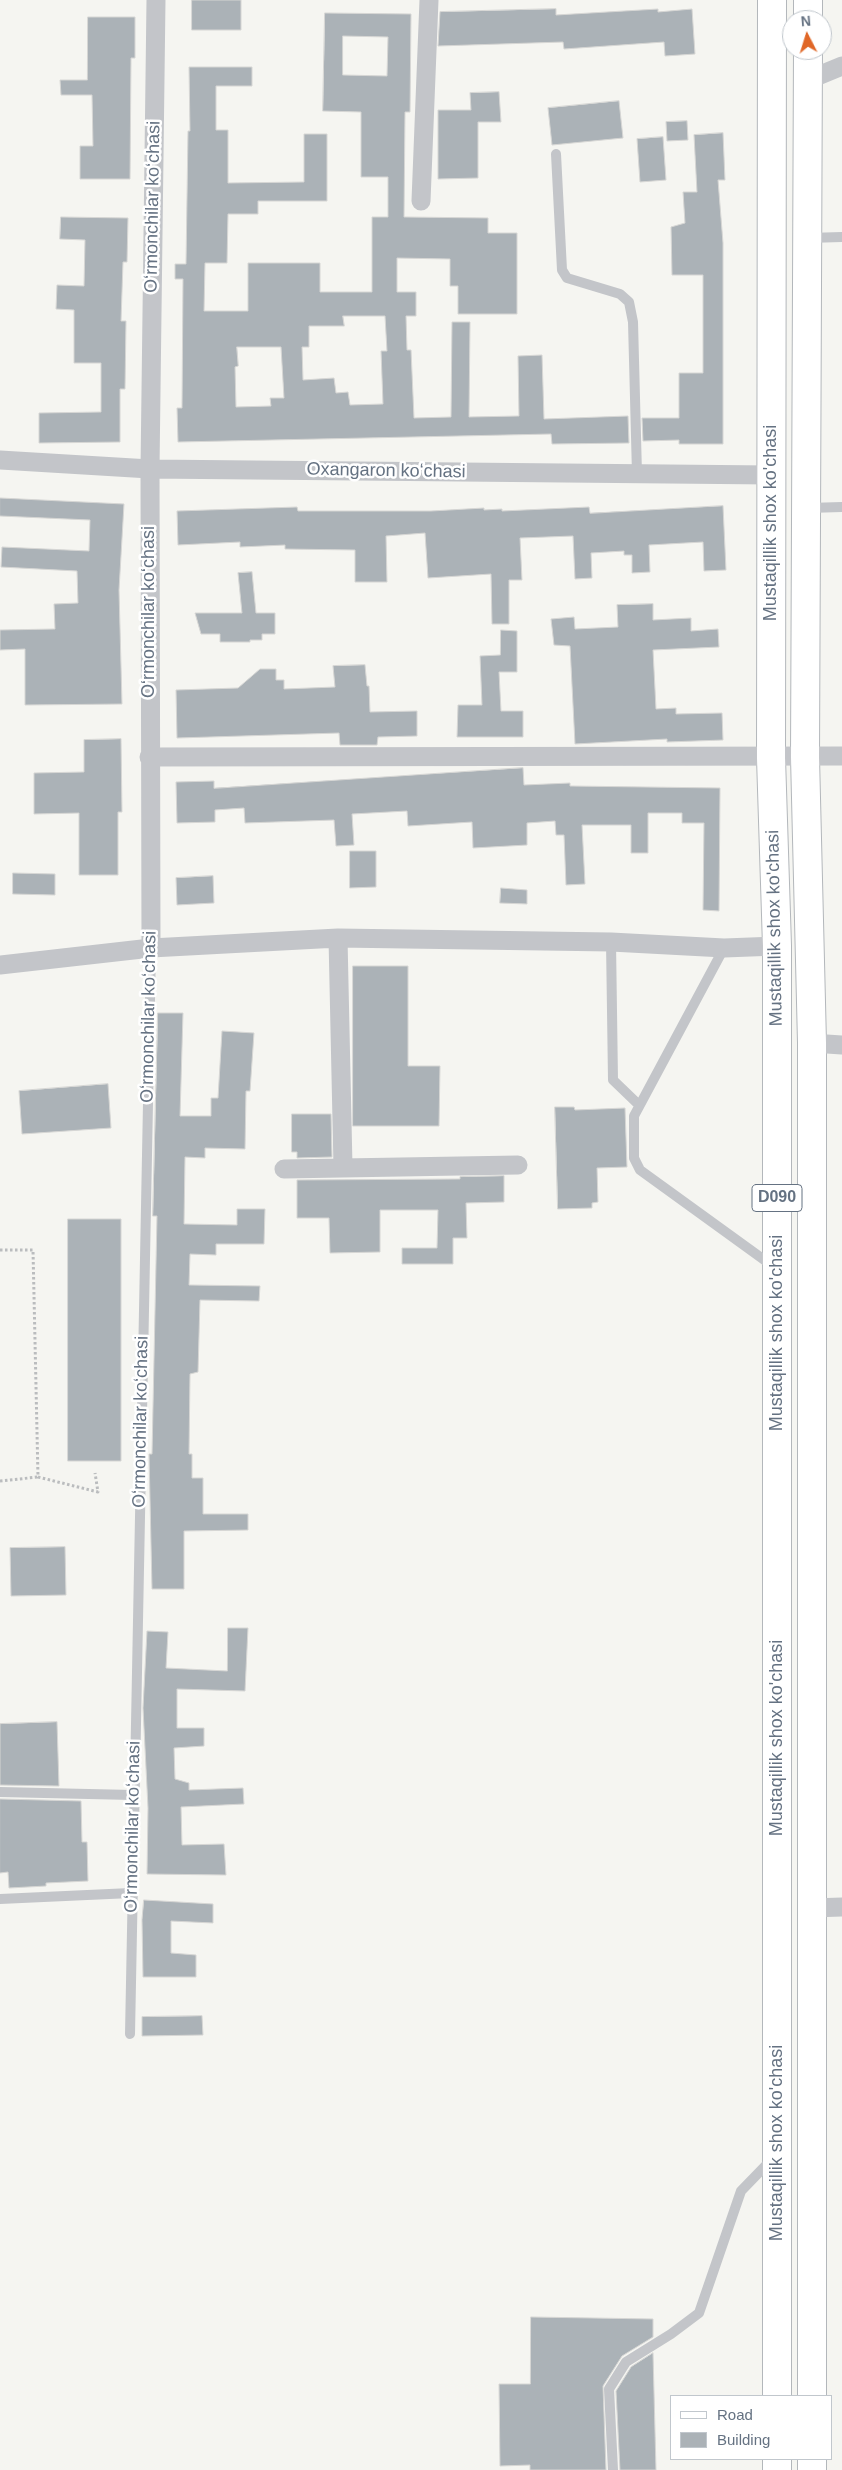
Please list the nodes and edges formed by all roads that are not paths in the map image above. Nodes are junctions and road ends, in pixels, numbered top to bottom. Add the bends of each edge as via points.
1 (156, 0) edge
2 (429, 0) edge
3 (772, 0) edge
4 (808, 60) edge
5 (842, 66) edge
6 (808, 80) junction
7 (556, 154) dead end
8 (421, 202) dead end
9 (842, 237) edge
10 (807, 238) junction
11 (0, 460) edge
12 (150, 469) junction
13 (637, 474) junction
14 (771, 475) junction
15 (842, 507) edge
16 (807, 508) junction
17 (842, 756) edge
18 (149, 757) junction
19 (805, 757) junction
20 (771, 758) junction
21 (338, 938) junction
22 (611, 942) junction
23 (777, 946) junction
24 (151, 948) junction
25 (724, 948) junction
26 (0, 966) edge
27 (812, 1043) junction
28 (842, 1045) edge
29 (639, 1105) junction
30 (518, 1165) dead end
31 (343, 1167) junction
32 (284, 1169) dead end
33 (777, 1270) junction
34 (777, 1569) junction
35 (812, 1570) junction
36 (0, 1792) edge
37 (133, 1795) junction
38 (131, 1893) junction
39 (0, 1899) edge
40 (842, 1907) edge
41 (812, 1908) junction
42 (130, 2034) dead end
43 (777, 2154) junction
44 (777, 2395) edge
45 (812, 2395) edge
46 (613, 2470) edge

1 - 12 street, Oʻrmonchilar koʻchasi
2 - 8 street
3 - 14 main road, Mustaqillik shox ko'chasi / D090
4 - 6 main road, Mustaqillik shox ko'chasi / D090
5 - 6 street
6 - 10 main road, Mustaqillik shox ko'chasi / D090
7 - 13 lane via 562,270 567,278 620,294 629,302 633,322
9 - 10 lane
10 - 16 main road, Mustaqillik shox ko'chasi / D090
11 - 12 street, Oxangaron koʻchasi
12 - 13 street, Oxangaron koʻchasi
12 - 18 street, Oʻrmonchilar koʻchasi
13 - 14 street, Oxangaron koʻchasi
14 - 20 main road, Mustaqillik shox ko'chasi / D090
15 - 16 lane
16 - 19 main road, Mustaqillik shox ko'chasi / D090
17 - 19 street
18 - 20 street
18 - 24 street, Oʻrmonchilar koʻchasi
19 - 20 street
19 - 27 main road, Mustaqillik shox ko'chasi / D090
20 - 23 main road, Mustaqillik shox ko'chasi / D090
21 - 22 street
21 - 24 street
21 - 31 street
22 - 25 street
22 - 29 lane via 613,1080
23 - 25 street
23 - 33 main road, Mustaqillik shox ko'chasi / D090
24 - 26 street
24 - 37 lane, Oʻrmonchilar koʻchasi
25 - 29 lane
27 - 28 street
27 - 35 main road, Mustaqillik shox ko'chasi / D090
29 - 33 lane via 634,1116 634,1158 640,1170
30 - 31 street
31 - 32 street
33 - 34 main road, Mustaqillik shox ko'chasi / D090
34 - 35 main road
34 - 43 main road, Mustaqillik shox ko'chasi / D090
35 - 41 main road, Mustaqillik shox ko'chasi / D090
36 - 37 lane
37 - 38 lane, Oʻrmonchilar koʻchasi
38 - 39 lane
38 - 42 lane, Oʻrmonchilar koʻchasi
40 - 41 street
41 - 45 main road, Mustaqillik shox ko'chasi / D090
43 - 44 main road, Mustaqillik shox ko'chasi / D090
43 - 46 lane via 741,2191 699,2313 626,2362 609,2389

